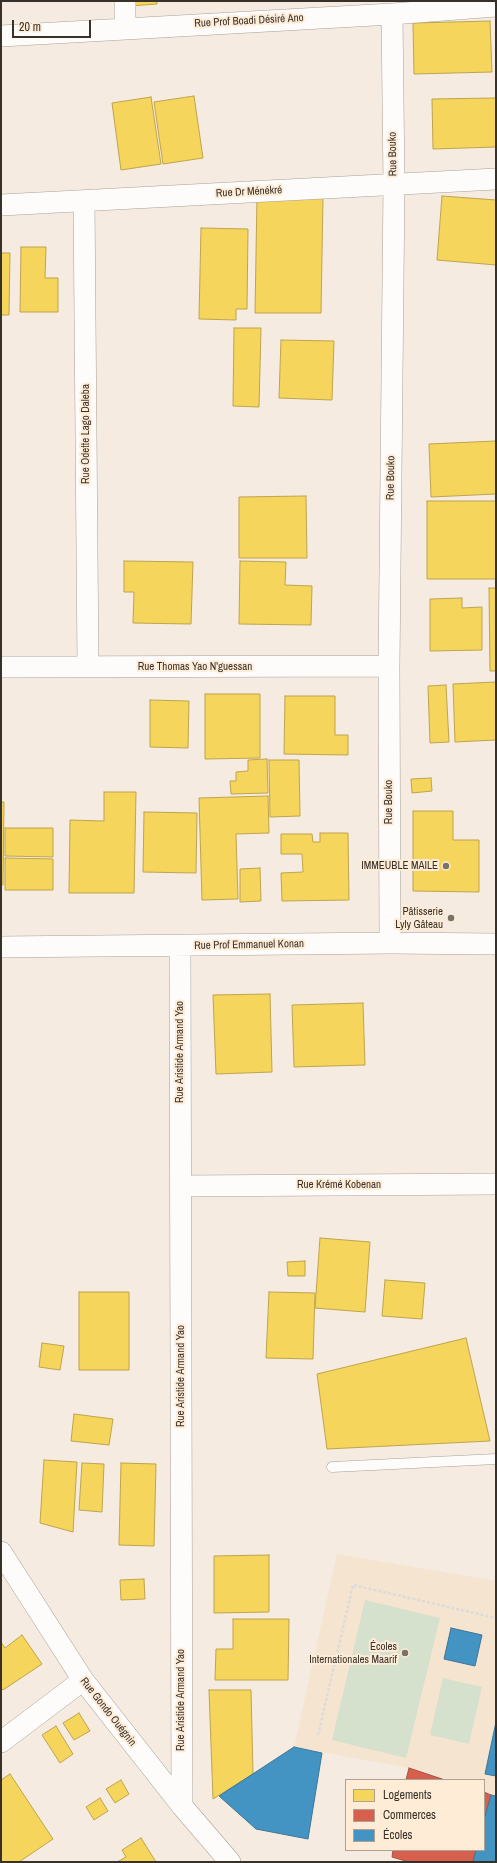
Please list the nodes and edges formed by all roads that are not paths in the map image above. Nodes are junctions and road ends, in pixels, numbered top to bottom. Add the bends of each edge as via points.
1 (125, 1) edge
2 (496, 6) edge
3 (392, 14) junction
4 (125, 28) junction
5 (1, 36) edge
6 (496, 178) edge
7 (394, 185) junction
8 (84, 201) junction
9 (1, 205) edge
10 (389, 666) junction
11 (1, 667) edge
12 (88, 667) junction
13 (390, 943) junction
14 (496, 944) edge
15 (180, 946) junction
16 (1, 947) edge
17 (496, 1184) edge
18 (181, 1186) junction
19 (496, 1460) edge
20 (332, 1467) dead end
21 (1, 1552) edge
22 (83, 1680) junction
23 (1, 1742) edge
24 (182, 1806) junction
25 (230, 1862) edge

1 - 4 street
2 - 3 street, Rue Prof Boadi Désiré Ano
3 - 4 street, Rue Prof Boadi Désiré Ano
3 - 7 street, Rue Bouko
4 - 5 street, Rue Prof Boadi Désiré Ano
6 - 7 street, Rue Dr Ménékré
7 - 8 street, Rue Dr Ménékré
7 - 10 street, Rue Bouko
8 - 9 street, Rue Dr Ménékré
8 - 12 street, Rue Odette Lago Daleba
10 - 12 street, Rue Thomas Yao N'guessan
10 - 13 street, Rue Bouko
11 - 12 street, Rue Thomas Yao N'guessan
13 - 14 street, Rue Prof Emmanuel Konan
13 - 15 street, Rue Prof Emmanuel Konan
15 - 16 street, Rue Prof Emmanuel Konan
15 - 18 street, Rue Aristide Armand Yao
17 - 18 street, Rue Krémé Kobenan
18 - 24 street, Rue Aristide Armand Yao
19 - 20 lane
21 - 22 street, Rue Gondo Ouégnin
22 - 23 street
22 - 24 street, Rue Gondo Ouégnin
24 - 25 street, Rue Gondo Ouégnin

